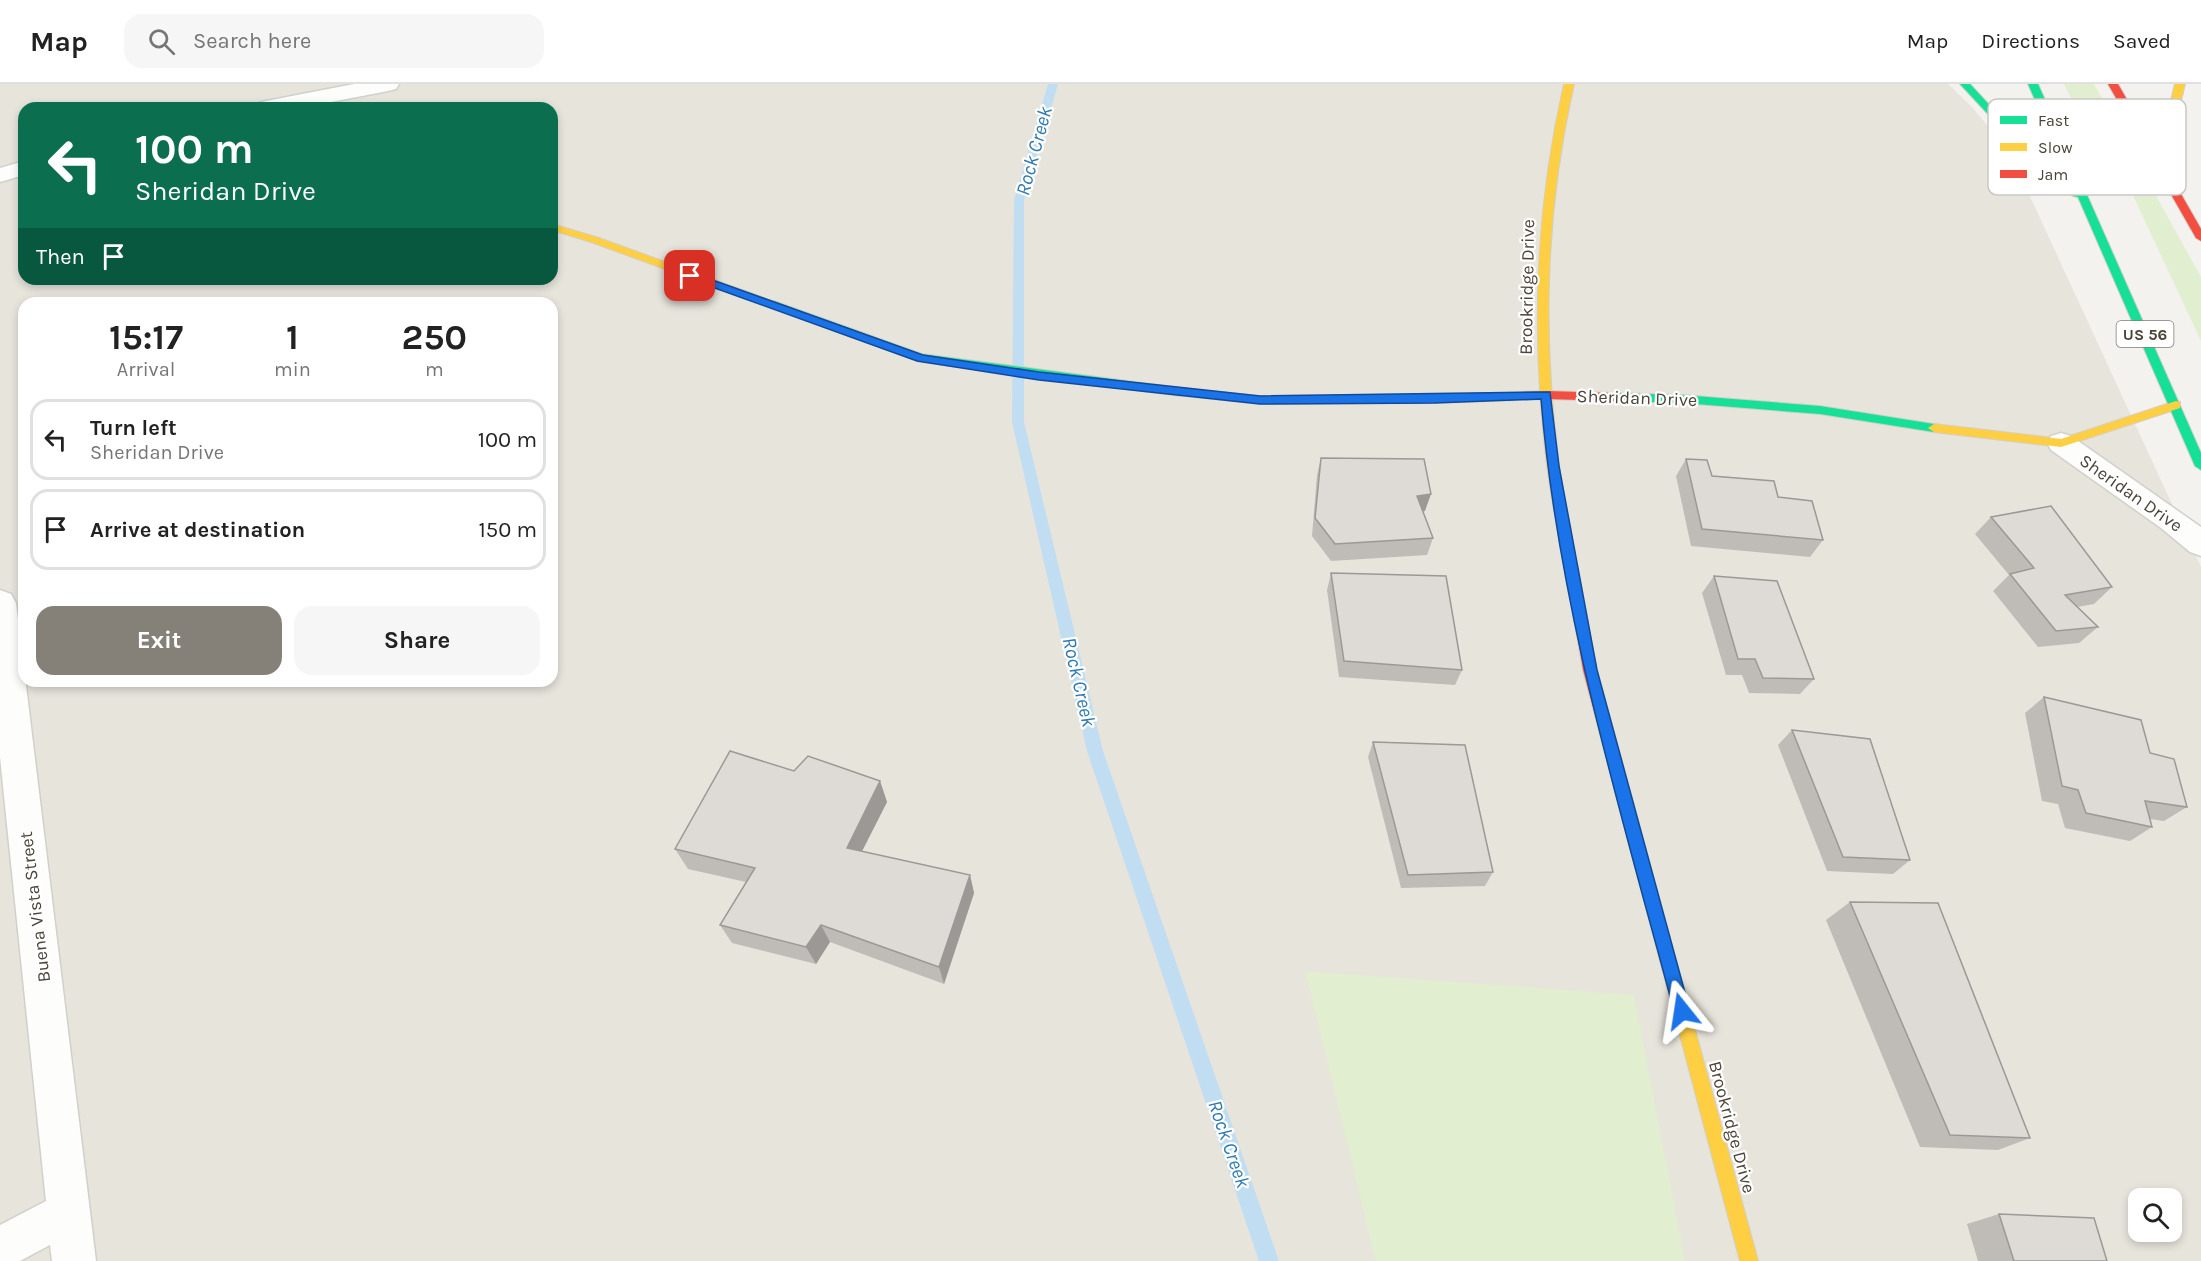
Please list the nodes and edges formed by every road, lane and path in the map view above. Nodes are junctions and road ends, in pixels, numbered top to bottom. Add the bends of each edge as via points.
1 (1569, 84) edge
2 (1965, 84) edge
3 (2033, 84) edge
4 (2113, 84) edge
5 (2180, 84) edge
6 (383, 85) edge
7 (2040, 99) edge
8 (2122, 99) edge
9 (2176, 99) edge
10 (297, 102) edge
11 (343, 102) edge
12 (1988, 109) edge
13 (18, 170) edge
14 (0, 175) edge
15 (18, 185) edge
16 (0, 186) edge
17 (2077, 195) edge
18 (2082, 195) edge
19 (2177, 195) edge
20 (2086, 203) junction
21 (558, 229) edge
22 (2201, 238) edge
23 (1546, 395) junction
24 (2176, 405) junction
25 (2061, 443) junction
26 (2201, 466) edge
27 (2201, 544) edge
28 (0, 603) edge
29 (70, 1212) junction
30 (0, 1248) edge
31 (74, 1261) edge
32 (1749, 1261) edge

1 - 23 main road, Brookridge Drive via 1558,126 1543,240 1541,335
2 - 12 main road
3 - 7 main road, US 56
4 - 8 main road
5 - 9 main road
6 - 10 street
6 - 11 street
13 - 14 street
15 - 16 street
17 - 20 main road
18 - 20 main road, US 56
19 - 22 main road
20 - 24 main road, US 56
21 - 23 main road, Sheridan Drive via 921,358 1260,400
23 - 25 main road, Sheridan Drive via 1683,399 1820,410
23 - 32 main road, Brookridge Drive via 1552,466 1590,670
24 - 25 main road, Sheridan Drive
24 - 26 main road, US 56
25 - 27 street, Sheridan Drive
28 - 29 street, Buena Vista Street
29 - 30 street
29 - 31 street, Buena Vista Street

